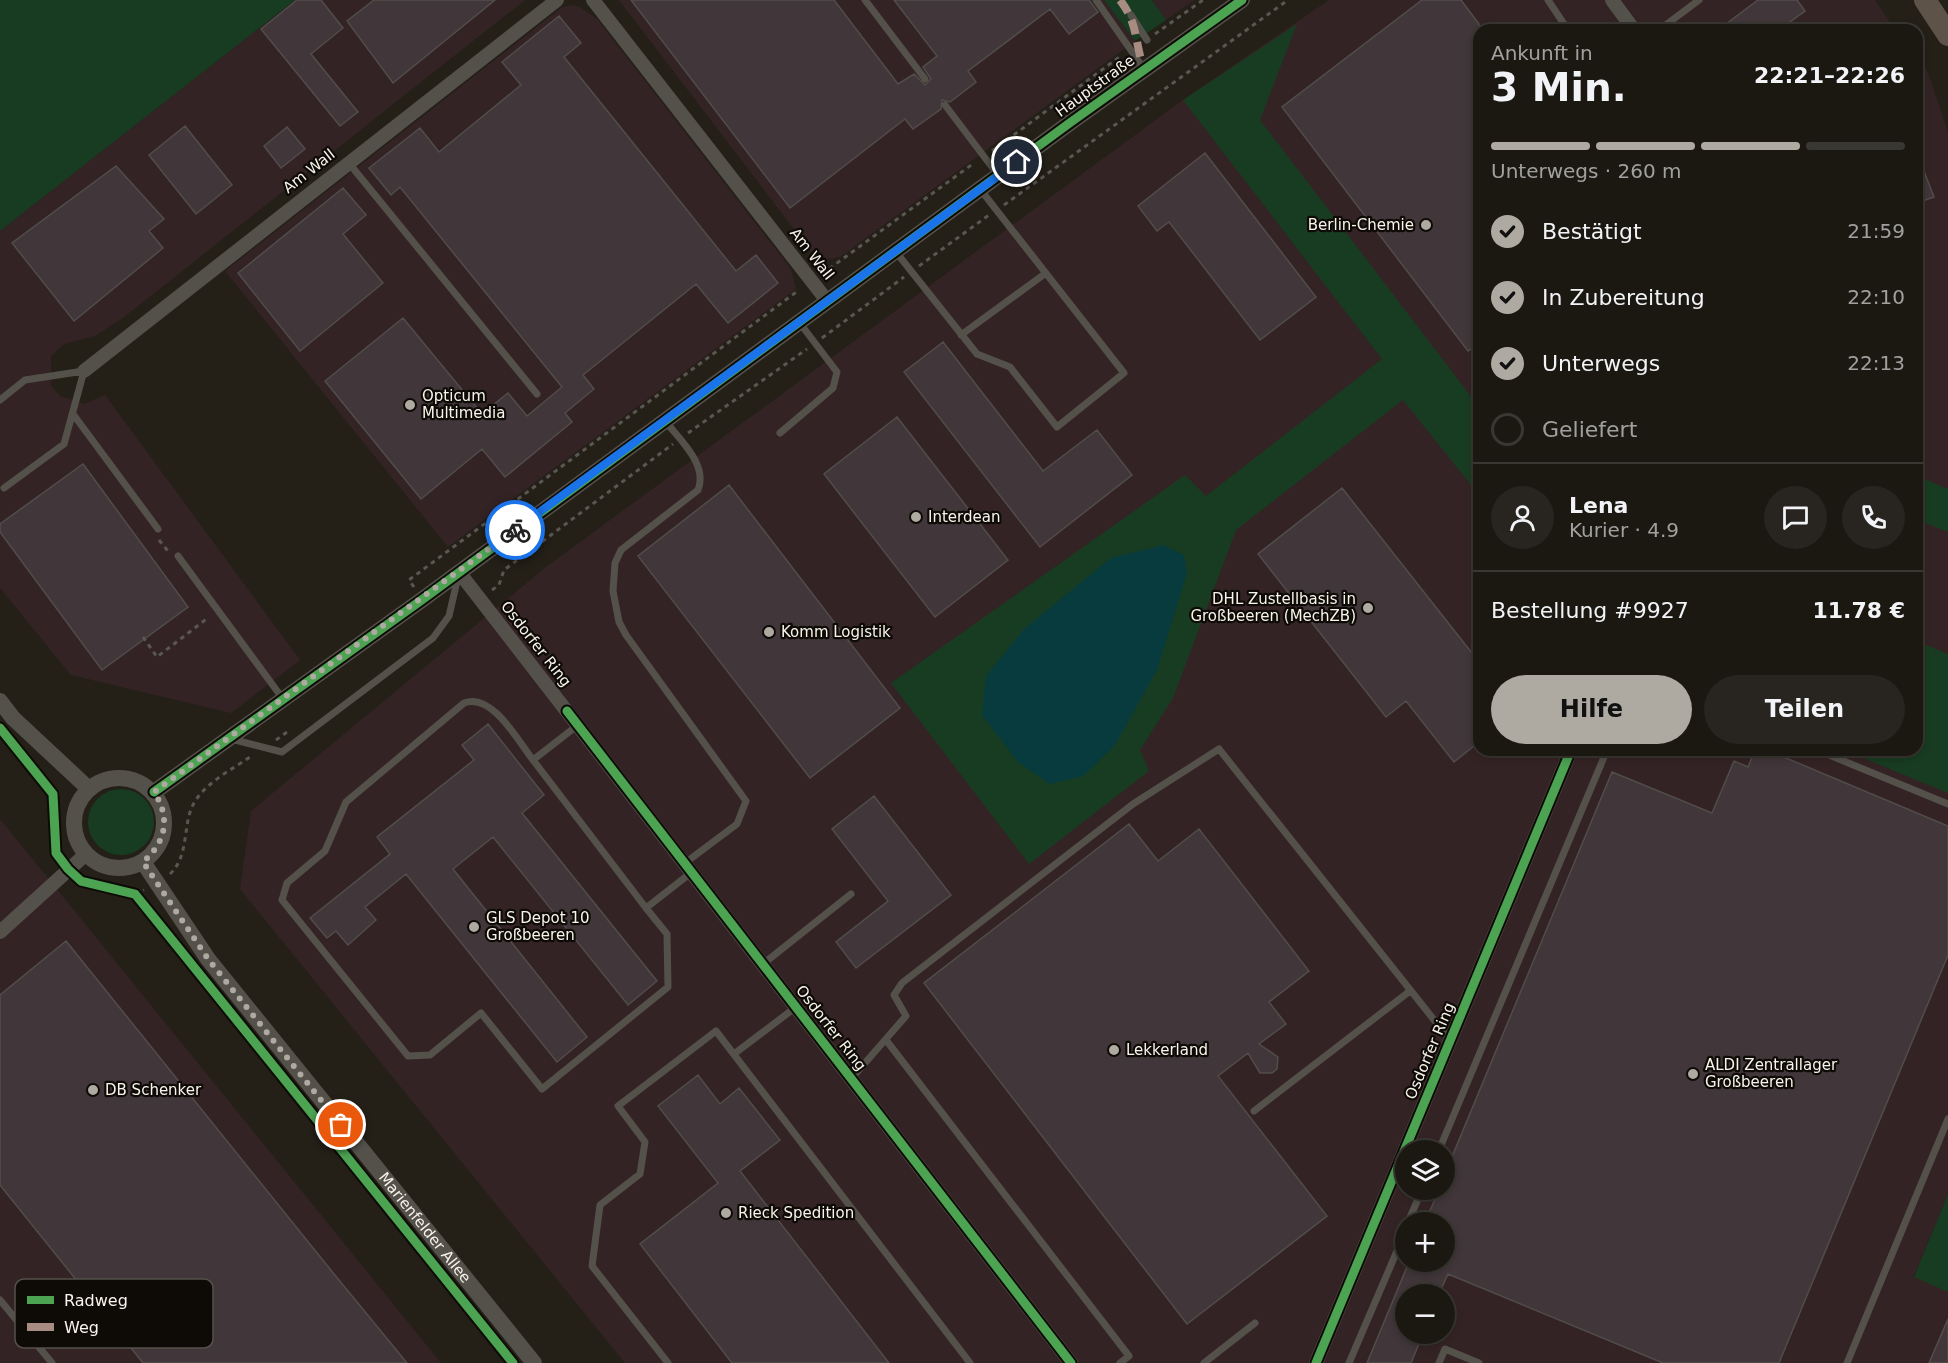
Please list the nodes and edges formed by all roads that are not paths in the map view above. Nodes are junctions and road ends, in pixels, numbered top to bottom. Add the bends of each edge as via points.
1 (557, 0) edge
2 (593, 0) edge
3 (865, 0) edge
4 (1096, 0) edge
5 (1242, 0) edge
6 (1548, 0) edge
7 (1612, 0) edge
8 (1699, 0) edge
9 (1924, 0) edge
10 (1131, 15) dead end
11 (1564, 24) edge
12 (1627, 24) edge
13 (1667, 24) edge
14 (1948, 35) edge
15 (1147, 40) dead end
16 (1144, 69) junction
17 (925, 79) dead end
18 (945, 105) dead end
19 (348, 162) junction
20 (999, 176) junction
21 (980, 189) junction
22 (896, 252) junction
23 (1046, 273) junction
24 (828, 302) junction
25 (799, 322) junction
26 (961, 335) junction
27 (84, 371) junction
28 (537, 394) dead end
29 (0, 400) edge
30 (73, 414) junction
31 (664, 420) junction
32 (780, 433) dead end
33 (4, 488) dead end
34 (158, 529) road end
35 (177, 556) road end
36 (459, 572) junction
37 (283, 699) junction
38 (0, 701) edge
39 (578, 725) junction
40 (230, 738) junction
41 (1568, 756) edge
42 (1604, 756) edge
43 (1832, 756) edge
44 (533, 760) junction
45 (89, 789) junction
46 (154, 792) junction
47 (1948, 804) edge
48 (86, 854) junction
49 (143, 862) junction
50 (688, 868) junction
51 (851, 894) dead end
52 (646, 909) junction
53 (0, 932) edge
54 (763, 964) junction
55 (1410, 991) junction
56 (796, 1007) junction
57 (886, 1040) junction
58 (1450, 1040) junction
59 (734, 1054) junction
60 (851, 1079) junction
61 (1254, 1112) dead end
62 (1948, 1119) edge
63 (1443, 1140) edge
64 (1395, 1256) edge
65 (0, 1300) edge
66 (15, 1318) edge
67 (1255, 1323) dead end
68 (40, 1348) edge
69 (1129, 1356) junction
70 (52, 1363) edge
71 (534, 1363) edge
72 (668, 1363) edge
73 (970, 1363) edge
74 (1071, 1363) edge
75 (1120, 1363) edge
76 (1135, 1363) edge
77 (1204, 1363) edge
78 (1316, 1363) edge
79 (1349, 1363) edge
80 (1439, 1363) edge
81 (1479, 1363) edge
82 (1846, 1363) edge

1 - 19 street, Am Wall
2 - 24 street, Am Wall
3 - 17 lane
4 - 16 lane
5 - 16 street, Hauptstraße
6 - 11 lane
7 - 12 street
8 - 13 lane
9 - 14 highway
10 - 15 lane
16 - 20 street, Hauptstraße
18 - 20 lane
19 - 27 street, Am Wall
19 - 28 lane
20 - 21 street, Hauptstraße
21 - 22 street, Hauptstraße
21 - 23 lane
22 - 24 street, Hauptstraße
22 - 26 lane
23 - 26 lane
23 - 26 lane via 1124,373 1057,427 1010,367 976,354
24 - 25 street, Hauptstraße
25 - 31 street, Hauptstraße
25 - 32 lane via 837,372 836,380 833,388
27 - 29 lane via 25,380
27 - 30 lane
30 - 33 lane via 64,444
30 - 34 lane
31 - 36 street, Hauptstraße
31 - 50 lane via 701,473 698,490 621,550 613,575 619,621 746,801 737,824
35 - 37 lane
36 - 37 street, Hauptstraße
36 - 39 street, Osdorfer Ring
36 - 40 lane via 449,616 433,638 282,752
37 - 40 street, Hauptstraße
38 - 45 street
39 - 44 lane
39 - 50 street, Osdorfer Ring
40 - 46 street, Hauptstraße
41 - 58 street, Osdorfer Ring
42 - 63 lane
43 - 47 lane
44 - 52 lane
44 - 52 lane via 491,707 479,701 464,703 346,801 325,851 287,883 282,900 408,1056 430,1055 481,1013 542,1089 668,987 667,934
45 - 46 street via 115,777 143,783
45 - 48 street via 81,798 74,821
46 - 49 street via 161,803 165,829 157,848
48 - 49 street via 113,868
48 - 53 street
49 - 71 street, Marienfelder Allee via 208,959
50 - 52 lane
50 - 54 street, Osdorfer Ring
51 - 54 lane
54 - 56 street, Osdorfer Ring
55 - 57 lane via 1220,749 1133,804 902,983 894,995 906,1016
55 - 58 lane
55 - 61 lane
56 - 59 lane
56 - 60 street, Osdorfer Ring
57 - 60 lane
57 - 69 lane
58 - 78 street, Osdorfer Ring
59 - 72 lane via 716,1031 618,1106 645,1142 640,1174 600,1205 591,1266
59 - 73 lane
60 - 74 street, Osdorfer Ring
62 - 82 lane
64 - 79 lane
65 - 66 lane
67 - 77 lane
68 - 70 lane
69 - 75 lane
69 - 76 lane
80 - 81 lane via 1445,1349

